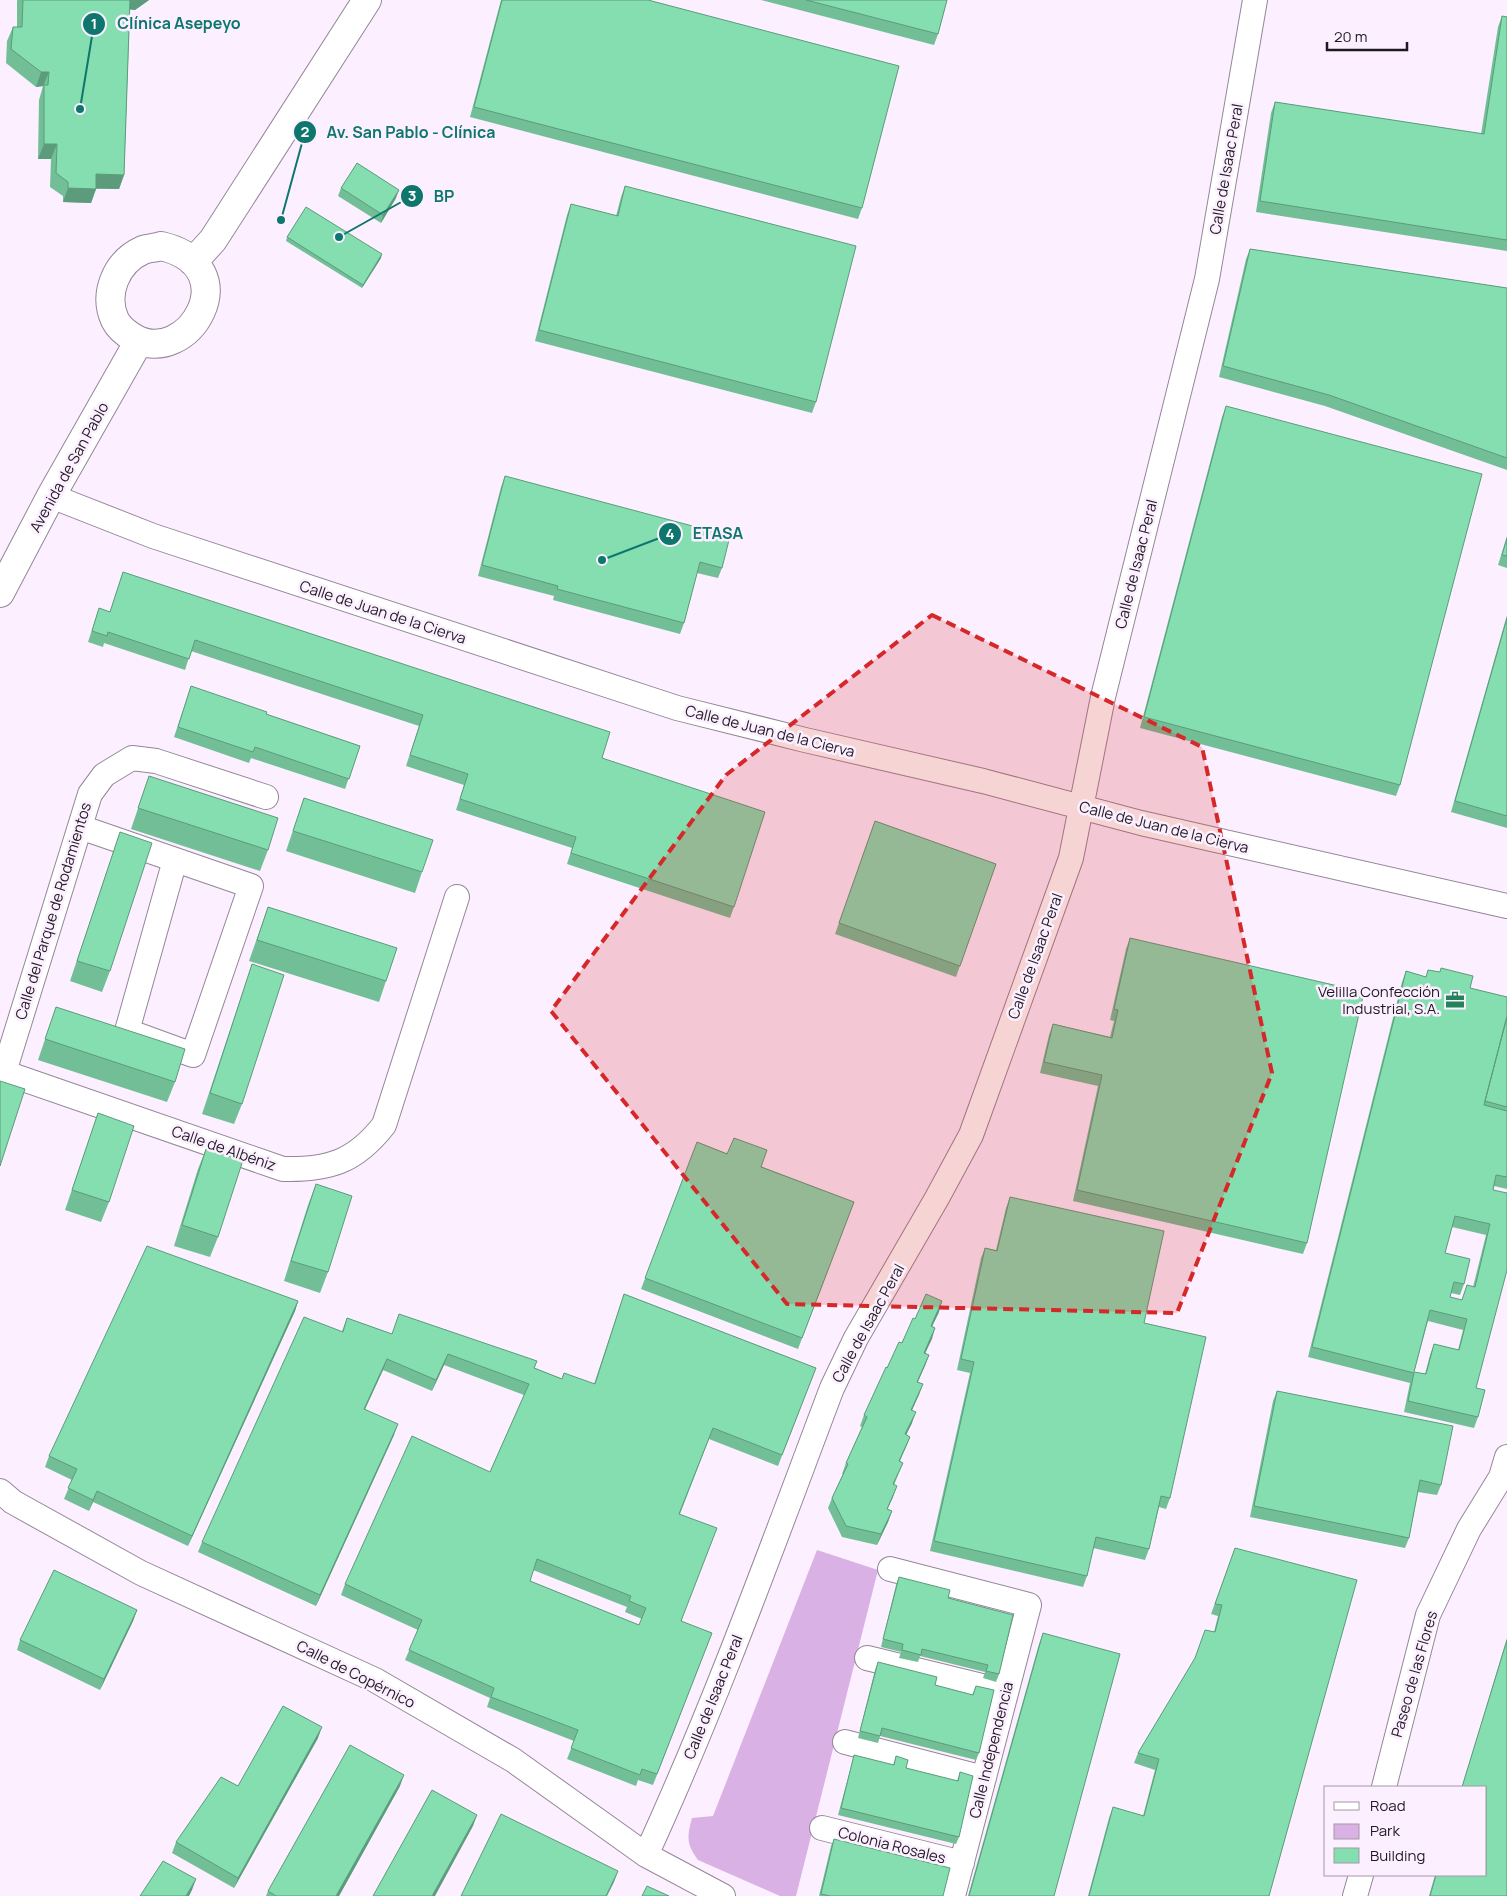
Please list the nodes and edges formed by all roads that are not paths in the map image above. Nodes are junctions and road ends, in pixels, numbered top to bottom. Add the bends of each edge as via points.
1 (367, 0) edge
2 (1255, 0) edge
3 (193, 262) junction
4 (139, 340) junction
5 (50, 496) junction
6 (0, 593) edge
7 (266, 797) dead end
8 (1082, 807) junction
9 (80, 827) junction
10 (175, 860) junction
11 (457, 897) dead end
12 (1507, 906) edge
13 (2, 1071) edge
14 (1505, 1471) edge
15 (0, 1491) edge
16 (890, 1570) dead end
17 (867, 1658) dead end
18 (1006, 1692) junction
19 (845, 1742) dead end
20 (984, 1778) junction
21 (1384, 1786) edge
22 (822, 1828) dead end
23 (646, 1855) junction
24 (962, 1863) junction
25 (1361, 1876) edge
26 (724, 1896) edge
27 (953, 1896) edge
28 (1355, 1896) edge

1 - 3 street via 212,240
2 - 8 street, Calle de Isaac Peral via 1207,279 1106,688
3 - 4 street via 204,278 207,294 195,321 183,335 170,342 154,344
3 - 4 street via 175,250 161,246 143,250 130,258 117,273 110,291 110,307 116,322
4 - 5 street, Avenida de San Pablo
5 - 6 street, Avenida de San Pablo
5 - 8 street, Calle de Juan de la Cierva via 154,536 677,708
7 - 9 street, Calle del Parque de Rodamientos via 156,761 132,758 104,775 90,794
8 - 12 street, Calle de Juan de la Cierva
8 - 23 street, Calle de Isaac Peral via 1071,858 970,1135 856,1338 832,1388 713,1697
9 - 10 street
9 - 13 street, Calle del Parque de Rodamientos
10 - 10 street via 251,886 193,1055 127,1031
11 - 13 street, Calle de Albéniz via 384,1125 370,1142 348,1158 324,1167 283,1169
14 - 21 street, Paseo de las Flores via 1470,1529 1428,1616
15 - 23 street, Calle de Copérnico via 13,1502 141,1572 374,1680 513,1760
16 - 18 street, Calle Independencia via 1029,1605
17 - 18 street
18 - 20 street, Calle Independencia
19 - 20 street
20 - 24 street, Calle Independencia
22 - 24 street, Colonia Rosales
23 - 26 street, Calle de Copérnico
24 - 27 street, Calle Independencia
25 - 28 street

